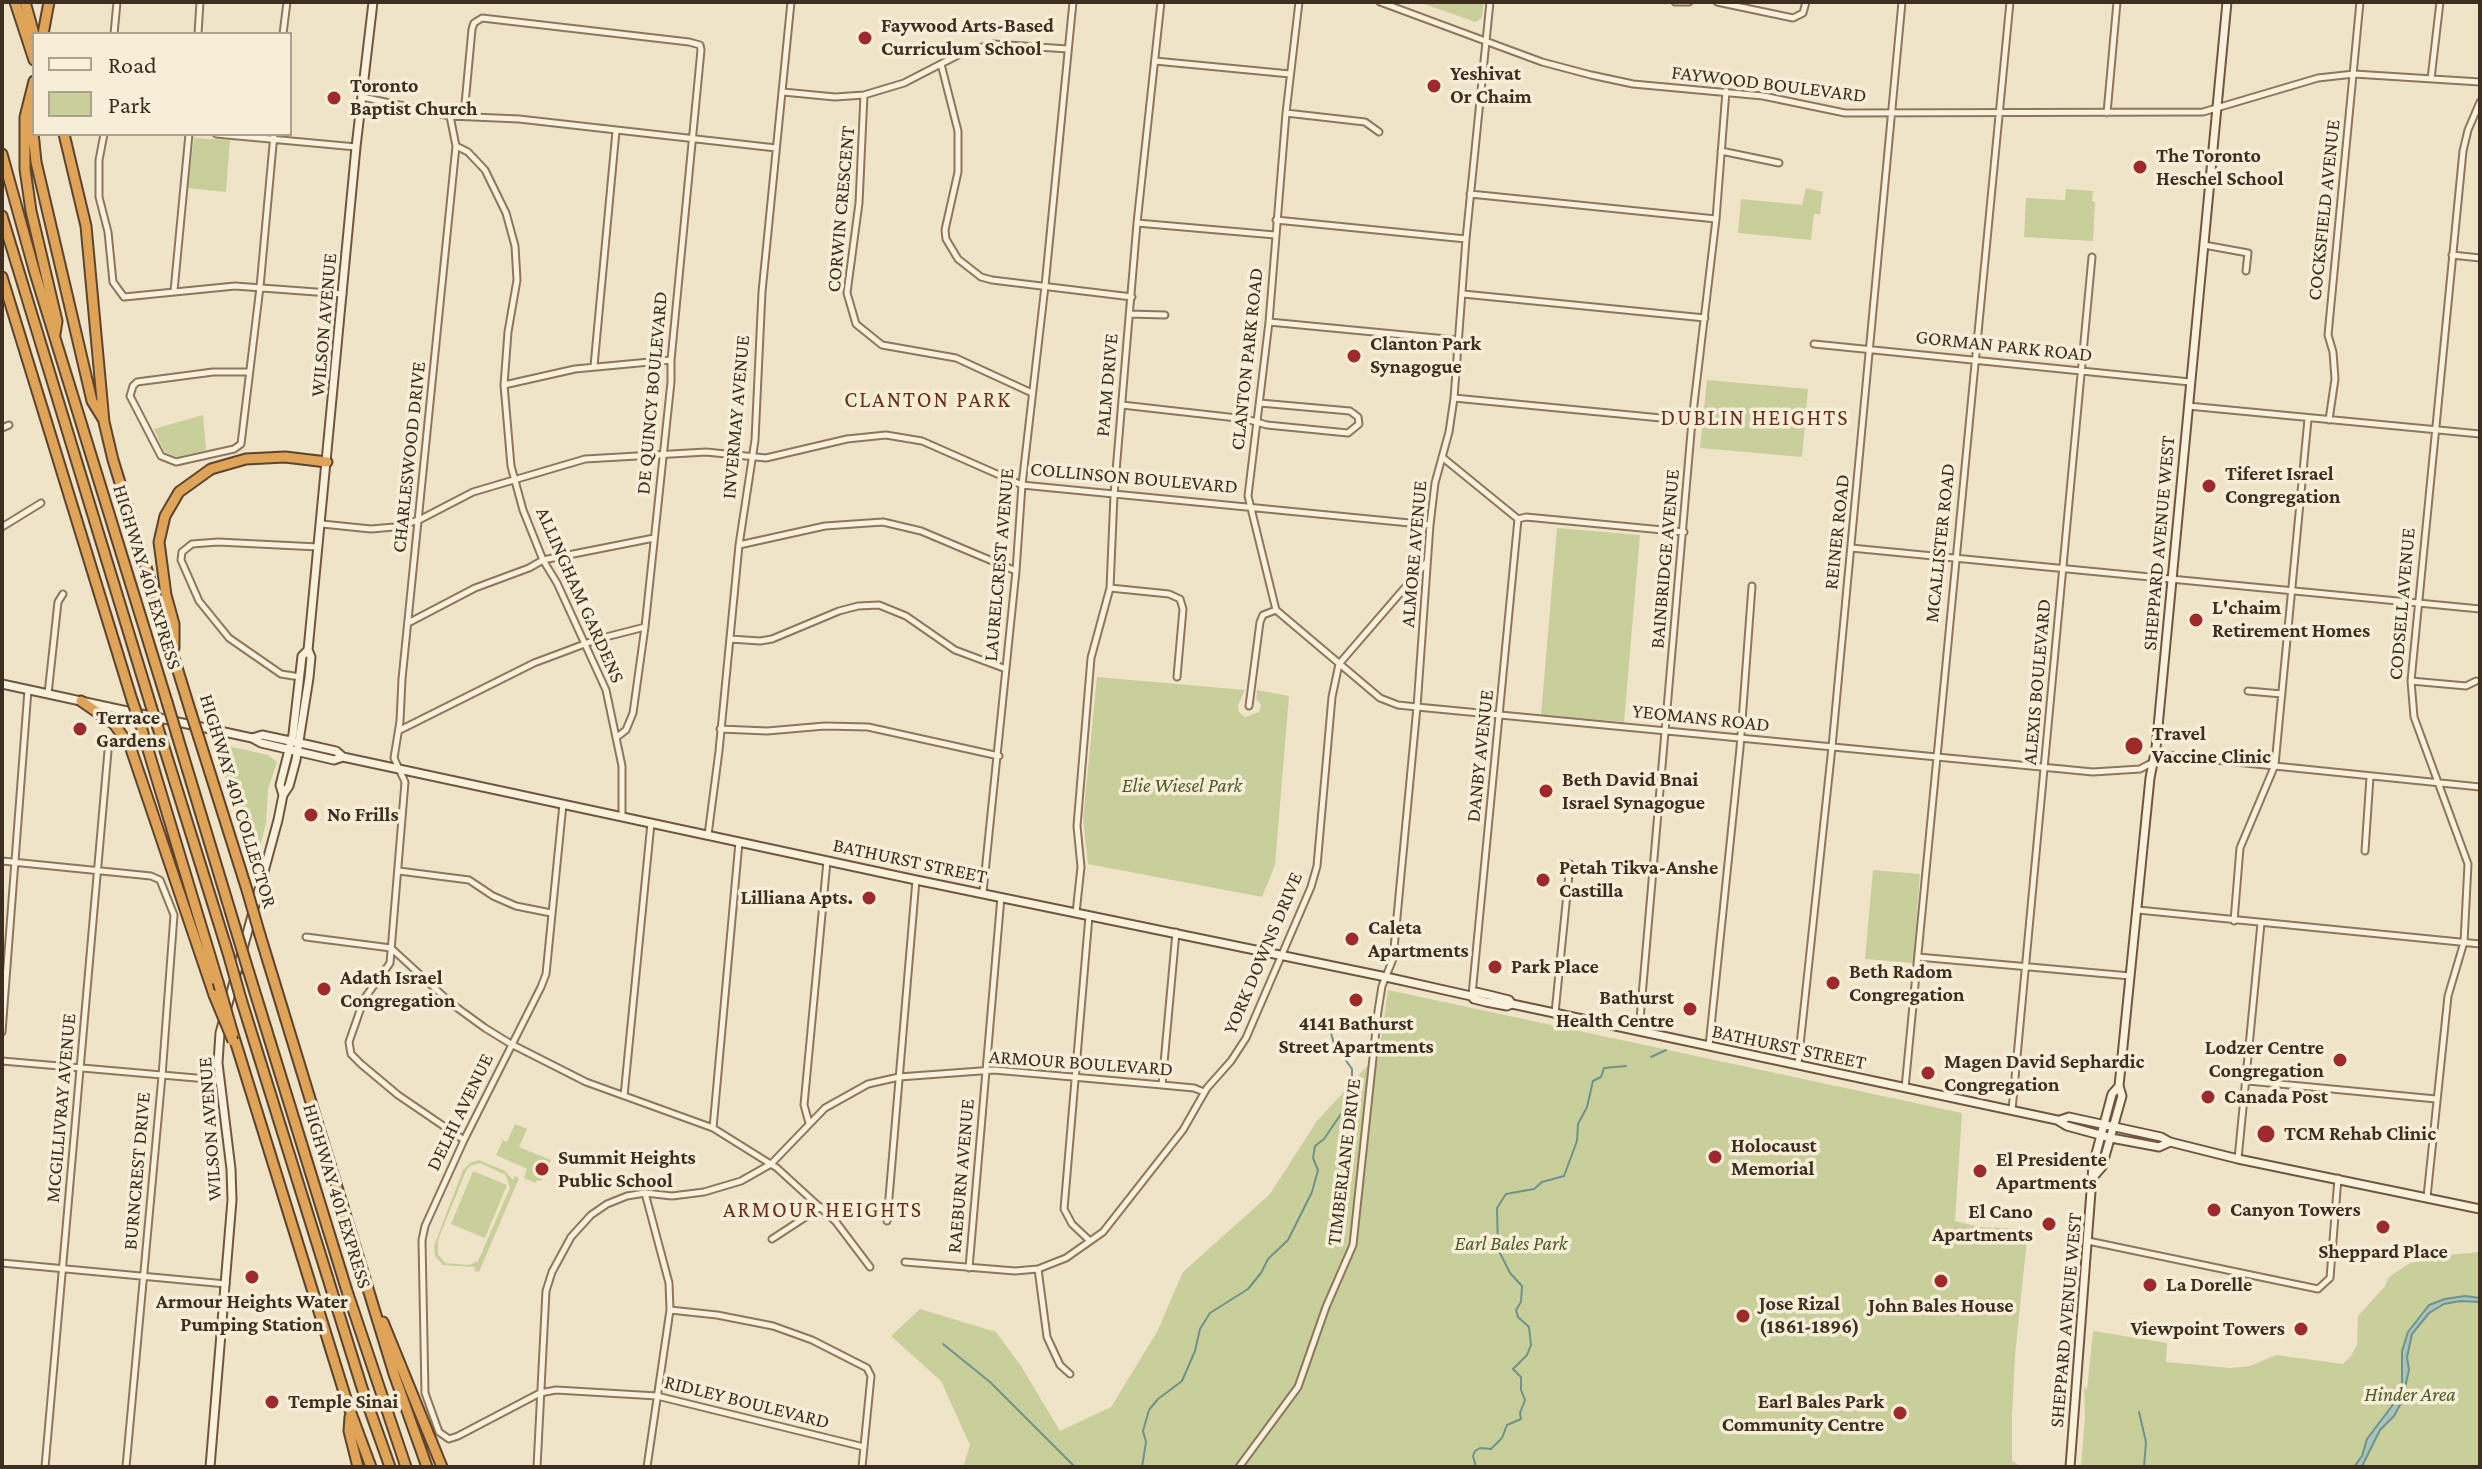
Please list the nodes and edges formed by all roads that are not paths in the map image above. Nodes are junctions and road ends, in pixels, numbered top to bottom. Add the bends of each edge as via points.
1 (15, 2) edge
2 (25, 2) edge
3 (49, 2) edge
4 (117, 2) edge
5 (200, 2) edge
6 (287, 2) edge
7 (373, 2) edge
8 (791, 2) edge
9 (1073, 2) edge
10 (1161, 2) edge
11 (1299, 2) edge
12 (1380, 2) edge
13 (1490, 2) edge
14 (1675, 2) edge
15 (1689, 2) edge
16 (1717, 2) edge
17 (1806, 2) edge
18 (1902, 2) edge
19 (2010, 2) edge
20 (2117, 2) edge
21 (2227, 2) edge
22 (2360, 2) edge
23 (2440, 2) edge
24 (33, 32) edge
25 (43, 32) edge
26 (114, 32) edge
27 (198, 32) edge
28 (283, 32) edge
29 (1485, 39) junction
30 (1068, 49) junction
31 (32, 54) edge
32 (1155, 61) junction
33 (941, 64) junction
34 (1290, 74) junction
35 (2354, 74) junction
36 (2431, 79) junction
37 (2480, 82) edge
38 (1726, 91) junction
39 (32, 92) edge
40 (783, 92) junction
41 (864, 95) junction
42 (362, 97) junction
43 (2480, 102) edge
44 (30, 103) junction
45 (2216, 110) junction
46 (1286, 113) junction
47 (2000, 113) junction
48 (2107, 113) junction
49 (1892, 114) junction
50 (464, 115) junction
51 (450, 116) junction
52 (32, 123) edge
53 (616, 131) junction
54 (1379, 132) dead end
55 (33, 136) edge
56 (64, 136) edge
57 (104, 136) edge
58 (189, 136) edge
59 (273, 137) edge
60 (694, 140) junction
61 (456, 146) junction
62 (356, 147) junction
63 (776, 148) junction
64 (1721, 151) junction
65 (2, 154) edge
66 (1779, 163) dead end
67 (1470, 194) junction
68 (2, 216) edge
69 (1716, 219) junction
70 (1276, 220) junction
71 (1137, 223) junction
72 (1275, 235) junction
73 (1466, 239) junction
74 (2203, 245) junction
75 (2452, 255) junction
76 (2092, 257) dead end
77 (2480, 258) edge
78 (2246, 271) dead end
79 (2, 277) edge
80 (1045, 286) junction
81 (260, 287) junction
82 (174, 291) junction
83 (344, 294) junction
84 (1463, 294) junction
85 (1132, 297) junction
86 (1129, 314) junction
87 (1165, 315) dead end
88 (1705, 318) junction
89 (1269, 322) junction
90 (55, 337) junction
91 (1457, 340) junction
92 (1814, 344) dead end
93 (1870, 349) junction
94 (1975, 359) junction
95 (671, 360) junction
96 (594, 366) junction
97 (2083, 370) junction
98 (248, 372) junction
99 (2190, 382) junction
100 (504, 385) junction
101 (1032, 393) junction
102 (1454, 398) junction
103 (1260, 403) junction
104 (1122, 405) junction
105 (2188, 406) junction
106 (2308, 419) junction
107 (2329, 420) junction
108 (1257, 421) junction
109 (1692, 421) junction
110 (104, 422) junction
111 (9, 425) dead end
112 (2, 428) edge
113 (2434, 429) junction
114 (2480, 434) edge
115 (663, 453) junction
116 (752, 457) junction
117 (1442, 457) junction
118 (327, 462) junction
119 (514, 479) junction
120 (1022, 485) junction
121 (1114, 495) junction
122 (41, 503) dead end
123 (1249, 505) junction
124 (1518, 519) junction
125 (419, 520) junction
126 (322, 524) junction
127 (1430, 525) junction
128 (2, 527) edge
129 (1684, 532) junction
130 (654, 538) junction
131 (739, 545) junction
132 (319, 547) junction
133 (1851, 548) junction
134 (1954, 559) junction
135 (543, 560) junction
136 (1427, 562) junction
137 (2063, 569) junction
138 (1016, 571) junction
139 (2172, 579) junction
140 (1752, 586) dead end
141 (1110, 588) junction
142 (2292, 592) junction
143 (63, 594) dead end
144 (2418, 603) junction
145 (2480, 609) edge
146 (1276, 610) junction
147 (410, 622) junction
148 (645, 627) junction
149 (730, 639) junction
150 (584, 644) junction
151 (308, 650) junction
152 (174, 655) junction
153 (1339, 664) junction
154 (1006, 669) junction
155 (300, 677) junction
156 (1177, 677) dead end
157 (2411, 681) junction
158 (2476, 681) dead end
159 (2, 684) edge
160 (28, 690) junction
161 (2248, 691) dead end
162 (48, 694) junction
163 (2282, 694) junction
164 (81, 701) junction
165 (1249, 706) dead end
166 (1417, 707) junction
167 (1501, 715) junction
168 (720, 729) junction
169 (1667, 730) junction
170 (399, 731) junction
171 (617, 737) junction
172 (1741, 738) junction
173 (294, 746) junction
174 (1832, 747) junction
175 (108, 751) dead end
176 (999, 756) junction
177 (1937, 757) junction
178 (2153, 763) junction
179 (2275, 765) junction
180 (2045, 768) junction
181 (398, 770) junction
182 (2370, 777) junction
183 (2437, 784) junction
184 (2480, 787) edge
185 (563, 804) junction
186 (622, 816) junction
187 (651, 823) junction
188 (708, 835) junction
189 (739, 841) junction
190 (2365, 851) dead end
191 (2, 861) edge
192 (827, 861) junction
193 (16, 862) junction
194 (1570, 864) dead end
195 (97, 869) junction
196 (399, 871) junction
197 (916, 880) junction
198 (983, 892) junction
199 (1001, 896) junction
200 (2138, 910) junction
201 (551, 913) junction
202 (1076, 913) junction
203 (1089, 916) junction
204 (2234, 921) junction
205 (2261, 923) junction
206 (1176, 932) junction
207 (306, 937) dead end
208 (2464, 942) junction
209 (2480, 944) edge
210 (391, 948) junction
211 (1282, 955) junction
212 (1918, 957) junction
213 (2025, 967) junction
214 (2131, 976) junction
215 (1386, 977) junction
216 (1471, 996) junction
217 (1555, 1013) junction
218 (1639, 1031) junction
219 (2, 1032) edge
220 (233, 1037) junction
221 (511, 1044) junction
222 (1709, 1046) junction
223 (2, 1061) edge
224 (1798, 1064) junction
225 (81, 1069) junction
226 (987, 1070) junction
227 (162, 1076) junction
228 (1075, 1076) junction
229 (899, 1077) junction
230 (219, 1080) junction
231 (2248, 1081) junction
232 (1162, 1085) junction
233 (2119, 1086) junction
234 (1905, 1088) junction
235 (1204, 1092) junction
236 (624, 1096) junction
237 (2436, 1099) junction
238 (2012, 1110) junction
239 (2060, 1120) junction
240 (809, 1123) junction
241 (2103, 1126) junction
242 (713, 1128) junction
243 (2114, 1128) junction
244 (2101, 1136) junction
245 (2111, 1138) junction
246 (464, 1140) junction
247 (2170, 1142) junction
248 (2238, 1159) junction
249 (771, 1164) junction
250 (2095, 1175) junction
251 (2338, 1178) junction
252 (645, 1193) junction
253 (2427, 1197) junction
254 (821, 1207) junction
255 (2480, 1209) edge
256 (887, 1221) dead end
257 (772, 1239) dead end
258 (1090, 1241) junction
259 (2088, 1241) junction
260 (905, 1262) dead end
261 (2, 1263) edge
262 (870, 1267) dead end
263 (969, 1268) junction
264 (64, 1269) junction
265 (1038, 1269) junction
266 (144, 1276) junction
267 (226, 1284) junction
268 (372, 1301) junction
269 (670, 1310) junction
270 (1070, 1374) dead end
271 (540, 1393) junction
272 (657, 1396) junction
273 (350, 1410) junction
274 (442, 1436) joint
275 (864, 1447) junction
276 (45, 1467) edge
277 (126, 1467) edge
278 (210, 1467) edge
279 (358, 1467) edge
280 (371, 1467) edge
281 (390, 1467) edge
282 (406, 1467) edge
283 (427, 1467) edge
284 (442, 1467) edge
285 (537, 1467) edge
286 (647, 1467) edge
287 (862, 1467) edge
288 (1239, 1467) edge
289 (2070, 1467) edge

1 - 31 highway
2 - 24 highway
3 - 25 highway
4 - 26 street
5 - 27 street
6 - 28 street
7 - 42 main road, WILSON AVENUE
8 - 40 street, INVERMAY AVENUE
9 - 30 street, LAURELCREST AVENUE
10 - 32 street, PALM DRIVE
11 - 34 street, CLANTON PARK ROAD
12 - 29 street, FAYWOOD BOULEVARD
13 - 29 street, ALMORE AVENUE
14 - 15 street
16 - 17 street via 1793,18 1803,13
18 - 49 street, REINER ROAD
19 - 47 street, MCALLISTER ROAD
20 - 48 street
21 - 45 main road, SHEPPARD AVENUE WEST
22 - 35 street, COCKSFIELD AVENUE
23 - 36 street
29 - 38 street, FAYWOOD BOULEVARD via 1542,62 1633,84
29 - 67 street, ALMORE AVENUE
30 - 33 street via 993,44
30 - 80 street, LAURELCREST AVENUE
32 - 34 street
32 - 71 street, PALM DRIVE
33 - 41 street
33 - 80 street via 959,146 946,219 951,250 981,277
34 - 46 street, CLANTON PARK ROAD
35 - 36 street, FAYWOOD BOULEVARD
35 - 45 street, FAYWOOD BOULEVARD via 2318,78
35 - 107 street, COCKSFIELD AVENUE via 2328,335 2335,379
36 - 37 street, FAYWOOD BOULEVARD
38 - 49 street, FAYWOOD BOULEVARD via 1821,110
38 - 64 street, BAINBRIDGE AVENUE
39 - 44 highway
40 - 41 street
40 - 63 street, INVERMAY AVENUE
41 - 101 street, CORWIN CRESCENT via 859,203 847,293 856,324 882,345 956,358
42 - 51 street
42 - 62 main road, WILSON AVENUE
43 - 75 street, CODSELL AVENUE via 2463,151
44 - 52 highway
44 - 90 highway via 24,131 26,181 57,321
45 - 48 street, FAYWOOD BOULEVARD
45 - 74 main road, SHEPPARD AVENUE WEST
46 - 54 street via 1365,122
46 - 70 street, CLANTON PARK ROAD
47 - 48 street, FAYWOOD BOULEVARD
47 - 49 street, FAYWOOD BOULEVARD
47 - 94 street, MCALLISTER ROAD
49 - 93 street, REINER ROAD
50 - 51 street
50 - 53 street
50 - 60 street, DE QUINCY BOULEVARD via 472,29 482,18 700,45
51 - 61 street
53 - 60 street
53 - 96 street
55 - 110 highway via 92,401
56 - 110 highway, HIGHWAY 401 COLLECTOR via 86,226
57 - 82 street via 99,197 113,282 124,297
58 - 82 street
59 - 62 street
59 - 81 street
60 - 63 street
60 - 95 street, DE QUINCY BOULEVARD
61 - 100 street, ALLINGHAM GARDENS via 485,170 515,246 517,280
61 - 125 street, CHARLESWOOD DRIVE
62 - 83 main road, WILSON AVENUE
63 - 116 street, INVERMAY AVENUE
64 - 66 street
64 - 69 street, BAINBRIDGE AVENUE
65 - 90 highway, HIGHWAY 401 EXPRESS
67 - 69 street
67 - 73 street, ALMORE AVENUE
68 - 281 highway, HIGHWAY 401 EXPRESS, bridge
69 - 88 street, BAINBRIDGE AVENUE
70 - 72 street, CLANTON PARK ROAD
70 - 73 street
71 - 72 street
71 - 85 street, PALM DRIVE
72 - 89 street, CLANTON PARK ROAD
73 - 84 street, ALMORE AVENUE
74 - 78 street via 2248,253
74 - 99 main road, SHEPPARD AVENUE WEST
75 - 77 street
75 - 113 street, CODSELL AVENUE
76 - 97 street, ALEXIS BOULEVARD
79 - 220 highway, bridge
80 - 85 street
80 - 101 street, LAURELCREST AVENUE
81 - 82 street
81 - 83 street
81 - 98 street
83 - 118 main road, WILSON AVENUE
84 - 88 street
84 - 91 street, ALMORE AVENUE
85 - 86 street, PALM DRIVE
86 - 87 street
86 - 104 street, PALM DRIVE
88 - 109 street, BAINBRIDGE AVENUE
89 - 91 street
89 - 103 street, CLANTON PARK ROAD
90 - 282 highway, HIGHWAY 401 EXPRESS, bridge via 347,1291
91 - 102 street, ALMORE AVENUE
92 - 93 street, GORMAN PARK ROAD
93 - 94 street, GORMAN PARK ROAD
93 - 133 street, REINER ROAD
94 - 97 street, GORMAN PARK ROAD
94 - 134 street, MCALLISTER ROAD
95 - 96 street
95 - 115 street, DE QUINCY BOULEVARD
96 - 100 street
97 - 99 street, GORMAN PARK ROAD
97 - 137 street, ALEXIS BOULEVARD
98 - 98 street via 137,382 130,396 161,456 176,462 241,444
99 - 105 main road, SHEPPARD AVENUE WEST
100 - 119 street, ALLINGHAM GARDENS
101 - 120 street, LAURELCREST AVENUE
102 - 109 street
102 - 117 street, ALMORE AVENUE
103 - 108 street, CLANTON PARK ROAD
103 - 108 street via 1350,411 1359,424 1348,433
104 - 108 street
104 - 121 street, PALM DRIVE
105 - 106 street
105 - 139 main road, SHEPPARD AVENUE WEST
106 - 107 street
106 - 142 street
107 - 113 street
108 - 123 street, CLANTON PARK ROAD
109 - 129 street, BAINBRIDGE AVENUE
110 - 152 highway, HIGHWAY 401 COLLECTOR
111 - 112 street
113 - 114 street
113 - 144 street, CODSELL AVENUE
115 - 116 street, COLLINSON BOULEVARD
115 - 119 street, COLLINSON BOULEVARD via 585,459
115 - 130 street, DE QUINCY BOULEVARD
116 - 120 street, COLLINSON BOULEVARD via 886,435 922,441
116 - 131 street, INVERMAY AVENUE
117 - 124 street
117 - 127 street, ALMORE AVENUE
118 - 126 main road, WILSON AVENUE
118 - 152 highway via 257,457 234,461 198,477 174,499 159,542 174,624
119 - 125 street, COLLINSON BOULEVARD via 473,492
119 - 135 street, ALLINGHAM GARDENS
120 - 121 street, COLLINSON BOULEVARD
120 - 138 street, LAURELCREST AVENUE
121 - 123 street, COLLINSON BOULEVARD
121 - 141 street, PALM DRIVE
122 - 128 street
123 - 127 street, COLLINSON BOULEVARD
123 - 146 street, CLANTON PARK ROAD
124 - 129 street
124 - 167 street, DANBY AVENUE
125 - 126 street, COLLINSON BOULEVARD via 371,529
125 - 147 street, CHARLESWOOD DRIVE
126 - 132 main road, WILSON AVENUE
127 - 136 street, ALMORE AVENUE
129 - 169 street, BAINBRIDGE AVENUE
130 - 135 street
130 - 148 street, DE QUINCY BOULEVARD
131 - 138 street via 825,526 883,522 921,531
131 - 149 street, INVERMAY AVENUE
132 - 151 main road, WILSON AVENUE
132 - 155 street via 192,544 182,552 199,601 229,638 281,674
133 - 134 street
133 - 174 street, REINER ROAD
134 - 137 street
134 - 177 street, MCALLISTER ROAD
135 - 147 street
135 - 150 street, ALLINGHAM GARDENS
136 - 153 street, YORK DOWNS DRIVE
136 - 166 street, ALMORE AVENUE
137 - 139 street
137 - 180 street, ALEXIS BOULEVARD
138 - 154 street, LAURELCREST AVENUE
139 - 142 street
139 - 178 main road, SHEPPARD AVENUE WEST
140 - 172 street
141 - 156 street via 1180,599
141 - 202 street, PALM DRIVE via 1091,658 1077,826 1081,867
142 - 144 street
142 - 163 street
143 - 162 street
144 - 145 street
144 - 157 street, CODSELL AVENUE
146 - 153 street, YEOMANS ROAD
146 - 165 street via 1260,622
147 - 170 street, CHARLESWOOD DRIVE
148 - 150 street
148 - 171 street, DE QUINCY BOULEVARD via 633,713
149 - 154 street via 772,639 839,611 879,605 906,616 955,650
149 - 168 street, INVERMAY AVENUE
150 - 170 street via 510,674
150 - 171 street, ALLINGHAM GARDENS via 606,690
151 - 155 main road, WILSON AVENUE via 302,656
151 - 173 main road, WILSON AVENUE via 310,668
152 - 268 highway, HIGHWAY 401 COLLECTOR, bridge
153 - 166 street, YEOMANS ROAD via 1380,698
153 - 211 street, YORK DOWNS DRIVE via 1317,866
154 - 176 street, LAURELCREST AVENUE
155 - 173 main road, WILSON AVENUE
157 - 158 street via 2466,686
157 - 183 street, CODSELL AVENUE via 2414,717
159 - 160 main road, BATHURST STREET
160 - 162 main road, BATHURST STREET
160 - 193 street
161 - 163 street
162 - 164 main road, BATHURST STREET
163 - 179 street
164 - 173 main road, BATHURST STREET
164 - 220 highway, bridge via 114,724 130,746
166 - 167 street, YEOMANS ROAD
166 - 215 street, ALMORE AVENUE via 1393,959
167 - 169 street, YEOMANS ROAD
167 - 216 street, DANBY AVENUE
168 - 176 street via 868,727
168 - 188 street, INVERMAY AVENUE
169 - 172 street, YEOMANS ROAD
169 - 218 street, BAINBRIDGE AVENUE
170 - 181 street, CHARLESWOOD DRIVE via 394,758
171 - 186 street, ALLINGHAM GARDENS
172 - 174 street, YEOMANS ROAD
172 - 222 street
173 - 181 main road, BATHURST STREET via 334,760 343,757
173 - 230 main road, WILSON AVENUE via 289,786 220,1033
174 - 177 street, YEOMANS ROAD
174 - 224 street, REINER ROAD
175 - 195 street, MCGILLIVRAY AVENUE
176 - 198 street, LAURELCREST AVENUE
177 - 180 street, YEOMANS ROAD
177 - 212 street, MCALLISTER ROAD
178 - 179 street, YEOMANS ROAD via 2167,755
178 - 180 street, YEOMANS ROAD via 2123,771
178 - 200 main road, SHEPPARD AVENUE WEST
179 - 182 street, YEOMANS ROAD
179 - 204 street via 2240,848
180 - 213 street, ALEXIS BOULEVARD
181 - 185 main road, BATHURST STREET
181 - 196 street, CHARLESWOOD DRIVE via 405,782
182 - 183 street, YEOMANS ROAD
182 - 190 street
183 - 184 street, YEOMANS ROAD
183 - 208 street, CODSELL AVENUE via 2468,864
185 - 186 main road, BATHURST STREET
185 - 201 street, DELHI AVENUE
186 - 187 main road, BATHURST STREET
187 - 188 main road, BATHURST STREET
187 - 236 street
188 - 189 main road, BATHURST STREET
189 - 192 main road, BATHURST STREET
189 - 242 street
191 - 193 street
192 - 197 main road, BATHURST STREET
192 - 240 street via 804,1105
193 - 195 street
193 - 219 street
194 - 217 street
195 - 225 street, MCGILLIVRAY AVENUE
195 - 227 street, BURNCREST DRIVE via 160,880 174,915
196 - 201 street via 469,880 516,906
196 - 210 street, CHARLESWOOD DRIVE
197 - 198 main road, BATHURST STREET
197 - 229 street
198 - 199 main road, BATHURST STREET
199 - 202 main road, BATHURST STREET
199 - 226 street, RAEBURN AVENUE
200 - 204 street
200 - 214 main road, SHEPPARD AVENUE WEST
201 - 221 street, DELHI AVENUE via 546,974
202 - 203 main road, BATHURST STREET
203 - 206 main road, BATHURST STREET
203 - 228 street
204 - 205 street
205 - 208 street
205 - 231 street
206 - 211 main road, BATHURST STREET
206 - 232 street
207 - 210 street
208 - 209 street
208 - 237 street, CODSELL AVENUE via 2448,996
210 - 221 street via 452,1004
210 - 246 street, CHARLESWOOD DRIVE via 390,963 364,999 353,1026 351,1054 398,1095
211 - 215 main road, BATHURST STREET
211 - 235 street, YORK DOWNS DRIVE via 1246,1038
212 - 213 street
212 - 234 street, MCALLISTER ROAD
213 - 214 street
213 - 238 street, ALEXIS BOULEVARD
214 - 233 main road, SHEPPARD AVENUE WEST
215 - 216 main road, BATHURST STREET
215 - 288 street, TIMBERLANE DRIVE via 1352,1250 1298,1387
216 - 217 main road, BATHURST STREET via 1492,995
217 - 218 main road, BATHURST STREET
218 - 222 main road, BATHURST STREET
220 - 273 highway
221 - 236 street
221 - 246 street, DELHI AVENUE
222 - 224 main road, BATHURST STREET
223 - 225 street
224 - 234 main road, BATHURST STREET
225 - 227 street
225 - 264 street, MCGILLIVRAY AVENUE
226 - 228 street, ARMOUR BOULEVARD
226 - 229 street, ARMOUR BOULEVARD
226 - 263 street, RAEBURN AVENUE
227 - 230 street
227 - 266 street, BURNCREST DRIVE
228 - 232 street, ARMOUR BOULEVARD
228 - 258 street via 1064,1209
229 - 240 street, ARMOUR BOULEVARD via 842,1096
229 - 256 street
230 - 267 main road, WILSON AVENUE via 231,1169
231 - 237 street
231 - 248 street
232 - 235 street, ARMOUR BOULEVARD
233 - 241 main road, SHEPPARD AVENUE WEST
233 - 243 main road, SHEPPARD AVENUE WEST via 2122,1096
234 - 238 main road, BATHURST STREET
235 - 258 street, YORK DOWNS DRIVE via 1183,1130 1103,1232
236 - 242 street
237 - 253 street, CODSELL AVENUE
238 - 239 main road, BATHURST STREET
239 - 241 main road, BATHURST STREET via 2069,1117
239 - 244 main road, BATHURST STREET
240 - 249 street, ARMOUR BOULEVARD
241 - 243 main road, BATHURST STREET
241 - 244 main road, SHEPPARD AVENUE WEST
242 - 249 street
243 - 245 main road, SHEPPARD AVENUE WEST
243 - 247 main road, BATHURST STREET
244 - 245 main road, BATHURST STREET
244 - 250 main road, SHEPPARD AVENUE WEST
245 - 247 main road, BATHURST STREET via 2159,1147
245 - 250 main road, SHEPPARD AVENUE WEST
246 - 274 street, DELHI AVENUE via 422,1240 425,1393
247 - 248 main road, BATHURST STREET
248 - 251 main road, BATHURST STREET
249 - 252 street, ARMOUR BOULEVARD via 741,1181 704,1192
249 - 254 street
250 - 259 main road, SHEPPARD AVENUE WEST
251 - 253 main road, BATHURST STREET
251 - 259 street via 2330,1278 2318,1289
252 - 269 street via 669,1283
252 - 271 street, ARMOUR BOULEVARD via 607,1204 591,1215 559,1258 543,1308
253 - 255 main road, BATHURST STREET
254 - 257 street
254 - 262 street
258 - 265 street, YORK DOWNS DRIVE
259 - 289 main road, SHEPPARD AVENUE WEST
260 - 263 street, YORK DOWNS DRIVE
261 - 264 street
263 - 265 street, YORK DOWNS DRIVE
264 - 266 street
264 - 276 street, MCGILLIVRAY AVENUE
265 - 270 street via 1047,1337
266 - 267 street
266 - 277 street, BURNCREST DRIVE
267 - 278 main road, WILSON AVENUE
268 - 283 highway, HIGHWAY 401 COLLECTOR
268 - 284 highway
269 - 272 street
269 - 275 street via 773,1326 867,1368 871,1376
271 - 272 street, RIDLEY BOULEVARD
271 - 274 street, RIDLEY BOULEVARD via 458,1436
271 - 285 street, ARMOUR BOULEVARD
272 - 275 street, RIDLEY BOULEVARD
272 - 286 street
273 - 279 highway
273 - 280 highway
275 - 287 street

